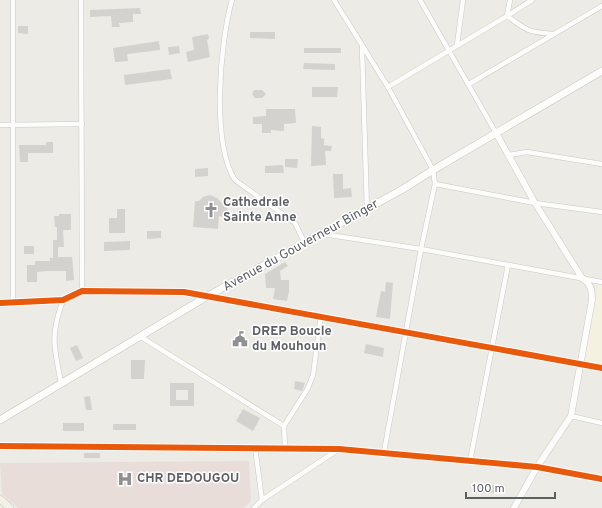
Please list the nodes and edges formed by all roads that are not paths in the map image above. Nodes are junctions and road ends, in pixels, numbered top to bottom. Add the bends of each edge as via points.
1 (13, 0) edge
2 (81, 0) edge
3 (232, 0) edge
4 (334, 0) edge
5 (420, 0) edge
6 (463, 0) edge
7 (510, 0) edge
8 (532, 0) edge
9 (602, 6) edge
10 (507, 16) junction
11 (553, 34) junction
12 (456, 45) junction
13 (362, 46) junction
14 (449, 49) junction
15 (602, 71) edge
16 (469, 84) junction
17 (388, 86) junction
18 (82, 124) junction
19 (0, 125) edge
20 (12, 125) junction
21 (496, 133) junction
22 (509, 155) junction
23 (602, 164) edge
24 (433, 170) junction
25 (435, 184) junction
26 (535, 203) junction
27 (367, 210) junction
28 (602, 212) edge
29 (323, 234) junction
30 (305, 244) junction
31 (421, 250) junction
32 (508, 265) junction
33 (582, 278) junction
34 (602, 282) edge
35 (82, 291) junction
36 (206, 297) junction
37 (63, 300) junction
38 (13, 302) junction
39 (0, 303) edge
40 (321, 316) junction
41 (406, 332) junction
42 (141, 336) junction
43 (493, 348) junction
44 (581, 364) junction
45 (602, 368) edge
46 (60, 383) junction
47 (571, 416) junction
48 (0, 420) edge
49 (602, 424) edge
50 (284, 426) junction
51 (0, 446) edge
52 (255, 447) junction
53 (285, 447) junction
54 (339, 449) junction
55 (384, 452) junction
56 (470, 461) junction
57 (537, 467) junction
58 (602, 479) edge
59 (0, 499) edge
60 (262, 500) junction
61 (10, 508) edge
62 (254, 508) edge
63 (514, 508) edge

1 - 20 street
2 - 18 street
3 - 30 street via 224,39 220,106 221,129 229,171 235,180 295,223
4 - 13 street
5 - 14 street
6 - 12 street
7 - 10 street
8 - 10 street
9 - 11 street
10 - 11 street via 525,30
10 - 12 street
11 - 16 street
12 - 14 street
13 - 17 street
13 - 27 street
14 - 16 street
14 - 17 street
15 - 21 main road, Avenue du Gouverneur Binger
16 - 21 street
17 - 24 street
18 - 20 street
18 - 35 street
19 - 20 street
20 - 38 street
21 - 22 street
21 - 24 main road, Avenue du Gouverneur Binger
22 - 23 street via 527,152
22 - 26 street
24 - 25 street
24 - 27 main road, Avenue du Gouverneur Binger
25 - 26 street
25 - 31 street
26 - 28 street
26 - 33 street
27 - 29 main road, Avenue du Gouverneur Binger
29 - 30 main road, Avenue du Gouverneur Binger
29 - 31 street
30 - 36 main road, Avenue du Gouverneur Binger
31 - 32 street
31 - 41 street
32 - 33 street
32 - 43 street
33 - 34 street
33 - 44 street via 589,283 592,296
35 - 36 street via 184,292
35 - 37 street
36 - 40 street
36 - 42 main road, Avenue du Gouverneur Binger
37 - 38 street
37 - 46 street via 53,332
38 - 39 street
40 - 41 street
40 - 50 street via 313,376
41 - 43 street
41 - 55 street
42 - 46 main road, Avenue du Gouverneur Binger
42 - 50 street
43 - 44 street
43 - 56 street
44 - 45 street
44 - 47 street
46 - 48 main road, Avenue du Gouverneur Binger
47 - 49 street
47 - 57 street
50 - 53 street
51 - 52 street
52 - 53 street
52 - 60 street
53 - 54 street
54 - 55 street
54 - 60 street
55 - 56 street
56 - 57 street
57 - 58 street
57 - 63 street
59 - 61 main road
60 - 62 street

